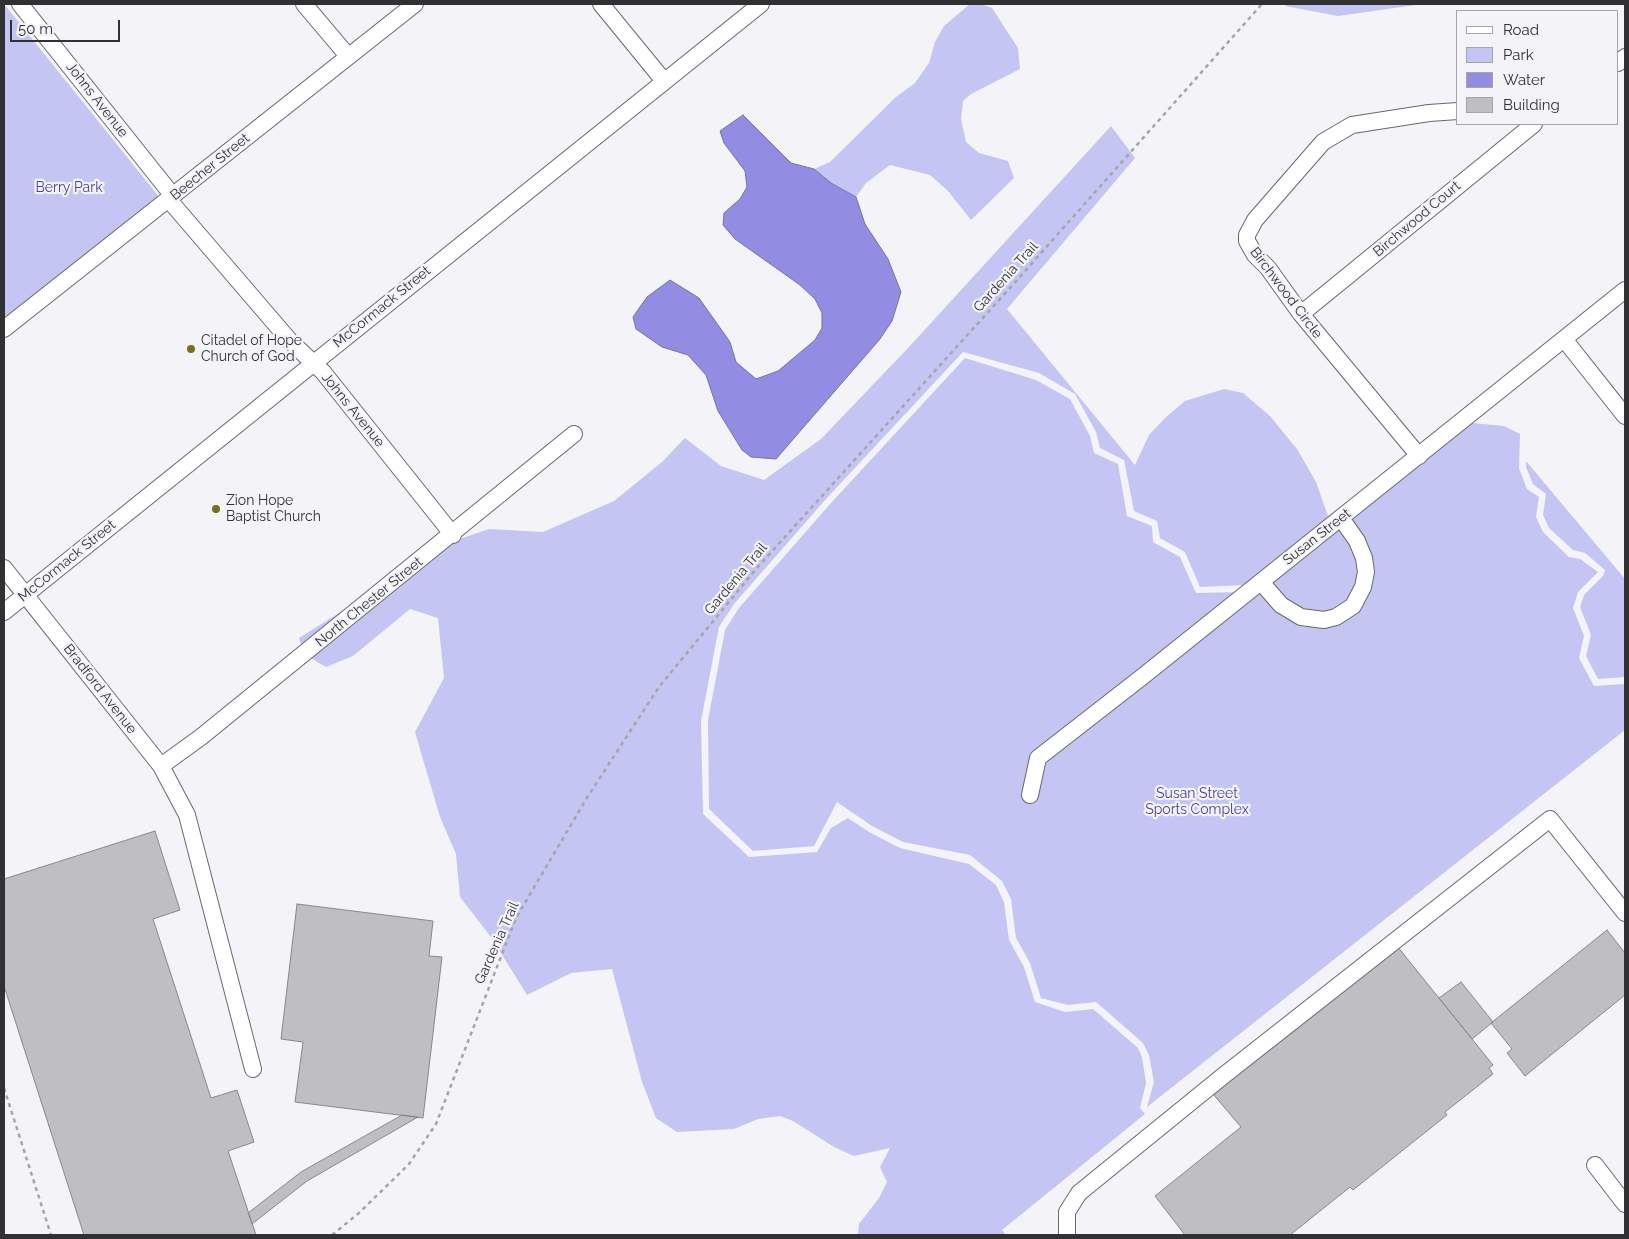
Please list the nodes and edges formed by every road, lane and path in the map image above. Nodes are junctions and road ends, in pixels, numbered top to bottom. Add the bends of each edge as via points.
1 (20, 4) edge
2 (304, 4) edge
3 (415, 4) edge
4 (601, 4) edge
5 (761, 4) edge
6 (1262, 4) edge
7 (348, 56) junction
8 (664, 81) junction
9 (1456, 111) edge
10 (1530, 125) edge
11 (1516, 129) edge
12 (171, 198) junction
13 (1625, 290) edge
14 (1301, 314) junction
15 (4, 329) edge
16 (1564, 339) junction
17 (312, 363) junction
18 (1625, 416) edge
19 (574, 434) dead end
20 (1419, 456) junction
21 (1340, 518) junction
22 (453, 535) junction
23 (4, 568) edge
24 (1261, 582) junction
25 (25, 594) junction
26 (4, 612) edge
27 (161, 766) junction
28 (1030, 795) dead end
29 (1625, 913) edge
30 (253, 1069) dead end
31 (4, 1088) edge
32 (1595, 1165) dead end
33 (1625, 1204) edge
34 (51, 1235) edge
35 (332, 1235) edge
36 (1067, 1235) edge

1 - 12 street, Johns Avenue
2 - 7 street
3 - 7 street, Beecher Street
4 - 8 street
5 - 8 street, McCormack Street
6 - 35 path, Gardenia Trail via 756,569 659,688 588,796 516,918 436,1124 409,1164
7 - 12 street, Beecher Street
8 - 17 street, McCormack Street
9 - 14 street, Birchwood Circle via 1352,125 1323,142 1255,220 1247,241
10 - 11 street, Birchwood Court
11 - 14 street, Birchwood Court
12 - 15 street, Beecher Street
12 - 17 street, Johns Avenue
13 - 16 street, Susan Street
14 - 20 street, Birchwood Circle
16 - 18 street
16 - 20 street, Susan Street
17 - 22 street, Johns Avenue via 323,372
17 - 25 street, McCormack Street
19 - 22 street, North Chester Street
20 - 21 street, Susan Street
21 - 24 street, Susan Street
21 - 24 street via 1357,541 1364,558 1363,587 1353,606 1336,617 1324,620 1301,618 1281,605
22 - 27 street, North Chester Street
23 - 25 street, Bradford Avenue
24 - 28 street, Susan Street via 1038,758
25 - 26 street, McCormack Street
25 - 27 street, Bradford Avenue
27 - 30 street, Bradford Avenue via 187,815
29 - 36 street via 1550,819 1079,1193 1067,1212
31 - 34 path
32 - 33 street

